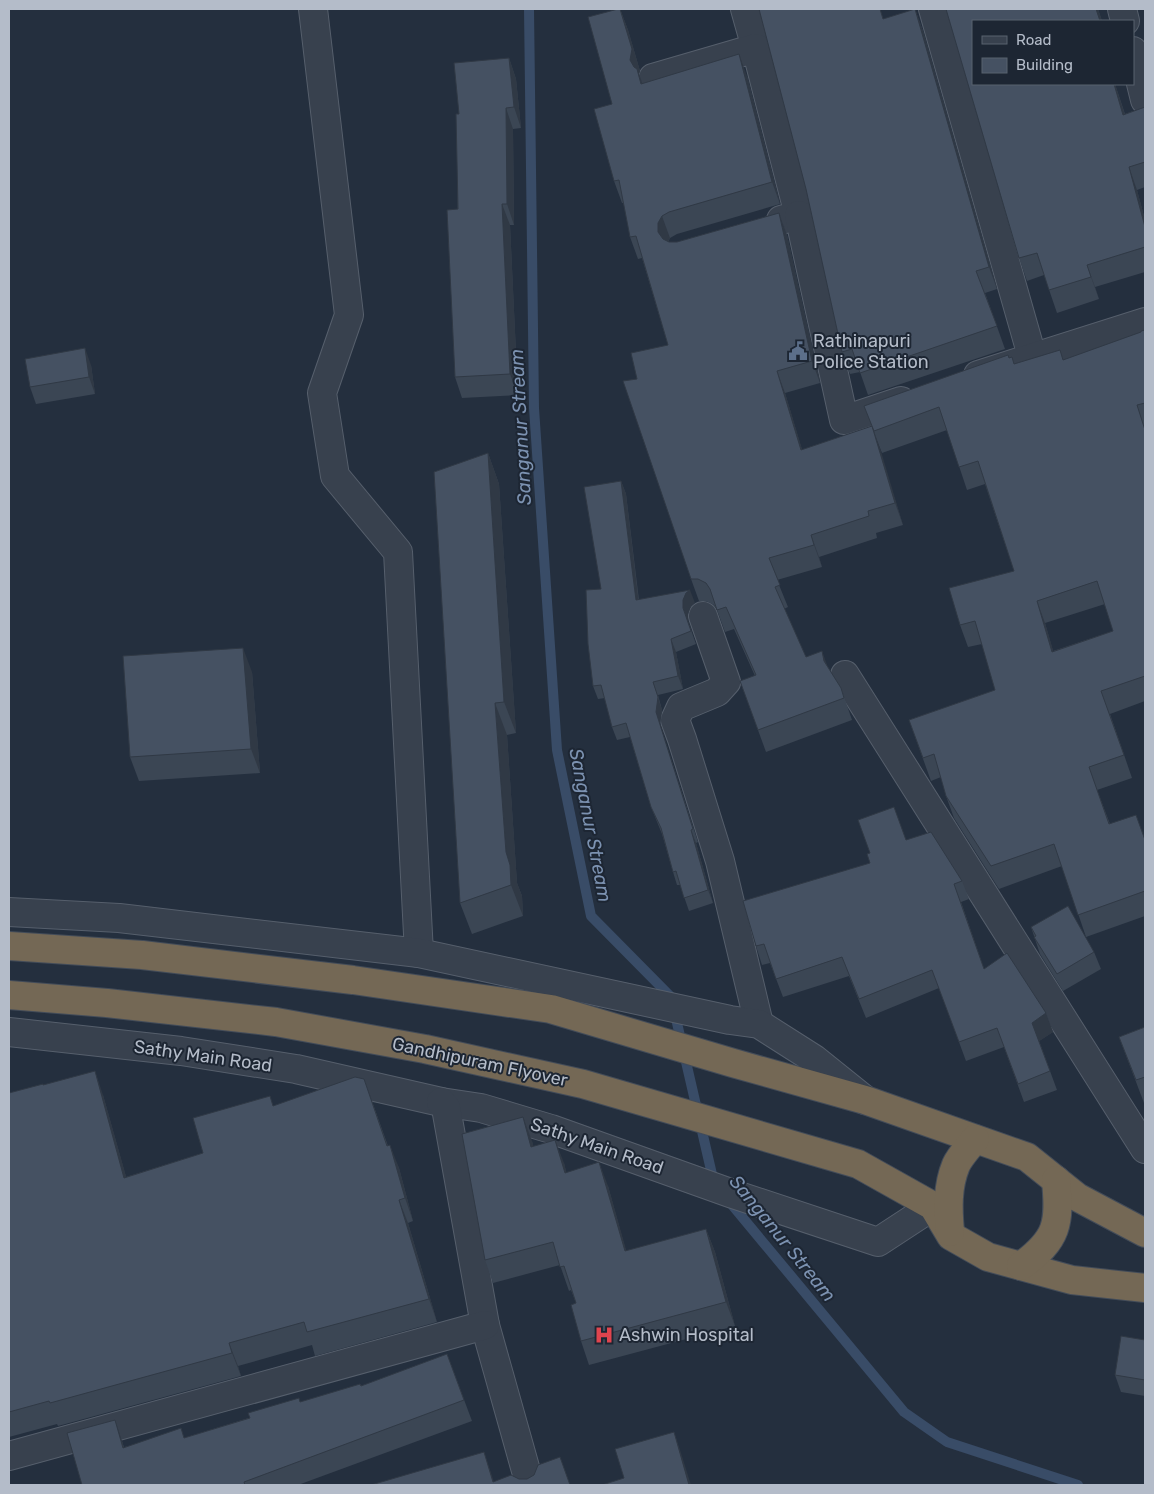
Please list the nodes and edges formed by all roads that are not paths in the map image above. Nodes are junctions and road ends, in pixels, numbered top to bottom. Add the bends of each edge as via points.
1 (313, 9) edge
2 (745, 9) edge
3 (933, 9) edge
4 (756, 48) junction
5 (1134, 54) edge
6 (653, 78) edge
7 (1145, 100) edge
8 (799, 215) junction
9 (753, 228) edge
10 (1145, 322) edge
11 (1032, 356) junction
12 (957, 382) edge
13 (929, 392) edge
14 (703, 616) dead end
15 (845, 675) dead end
16 (9, 912) edge
17 (9, 946) edge
18 (419, 952) junction
19 (9, 995) edge
20 (759, 1024) junction
21 (9, 1032) edge
22 (865, 1100) junction
23 (441, 1102) junction
24 (975, 1139) junction
25 (1145, 1148) edge
26 (1056, 1180) junction
27 (932, 1206) junction
28 (1145, 1233) edge
29 (951, 1236) junction
30 (1021, 1266) junction
31 (1145, 1288) edge
32 (485, 1325) junction
33 (9, 1456) edge
34 (530, 1485) edge

1 - 18 street via 349,316 322,393 335,476 398,552
2 - 4 street
3 - 11 street
4 - 6 street
4 - 8 street
5 - 7 street
8 - 9 street
8 - 13 street via 844,420
10 - 11 street
11 - 12 street
14 - 20 street via 726,682 717,692 680,707 675,720 720,861
15 - 25 street
16 - 18 street via 119,918
17 - 22 highway via 142,955 267,969 551,1009
18 - 20 street
19 - 27 highway, Gandhipuram Flyover via 276,1022 582,1084 858,1164
20 - 22 street via 814,1059
21 - 23 street, Sathy Main Road via 181,1051 296,1070
22 - 24 highway
23 - 27 street, Sathy Main Road via 481,1108 551,1129 878,1242
23 - 32 street via 446,1108
24 - 26 highway via 1027,1157
24 - 29 highway via 957,1164 952,1179 948,1199
26 - 28 highway via 1077,1197
26 - 30 highway via 1055,1230 1040,1252
27 - 29 highway
29 - 30 highway via 988,1257
30 - 31 highway via 1072,1280
32 - 33 street
32 - 34 street

